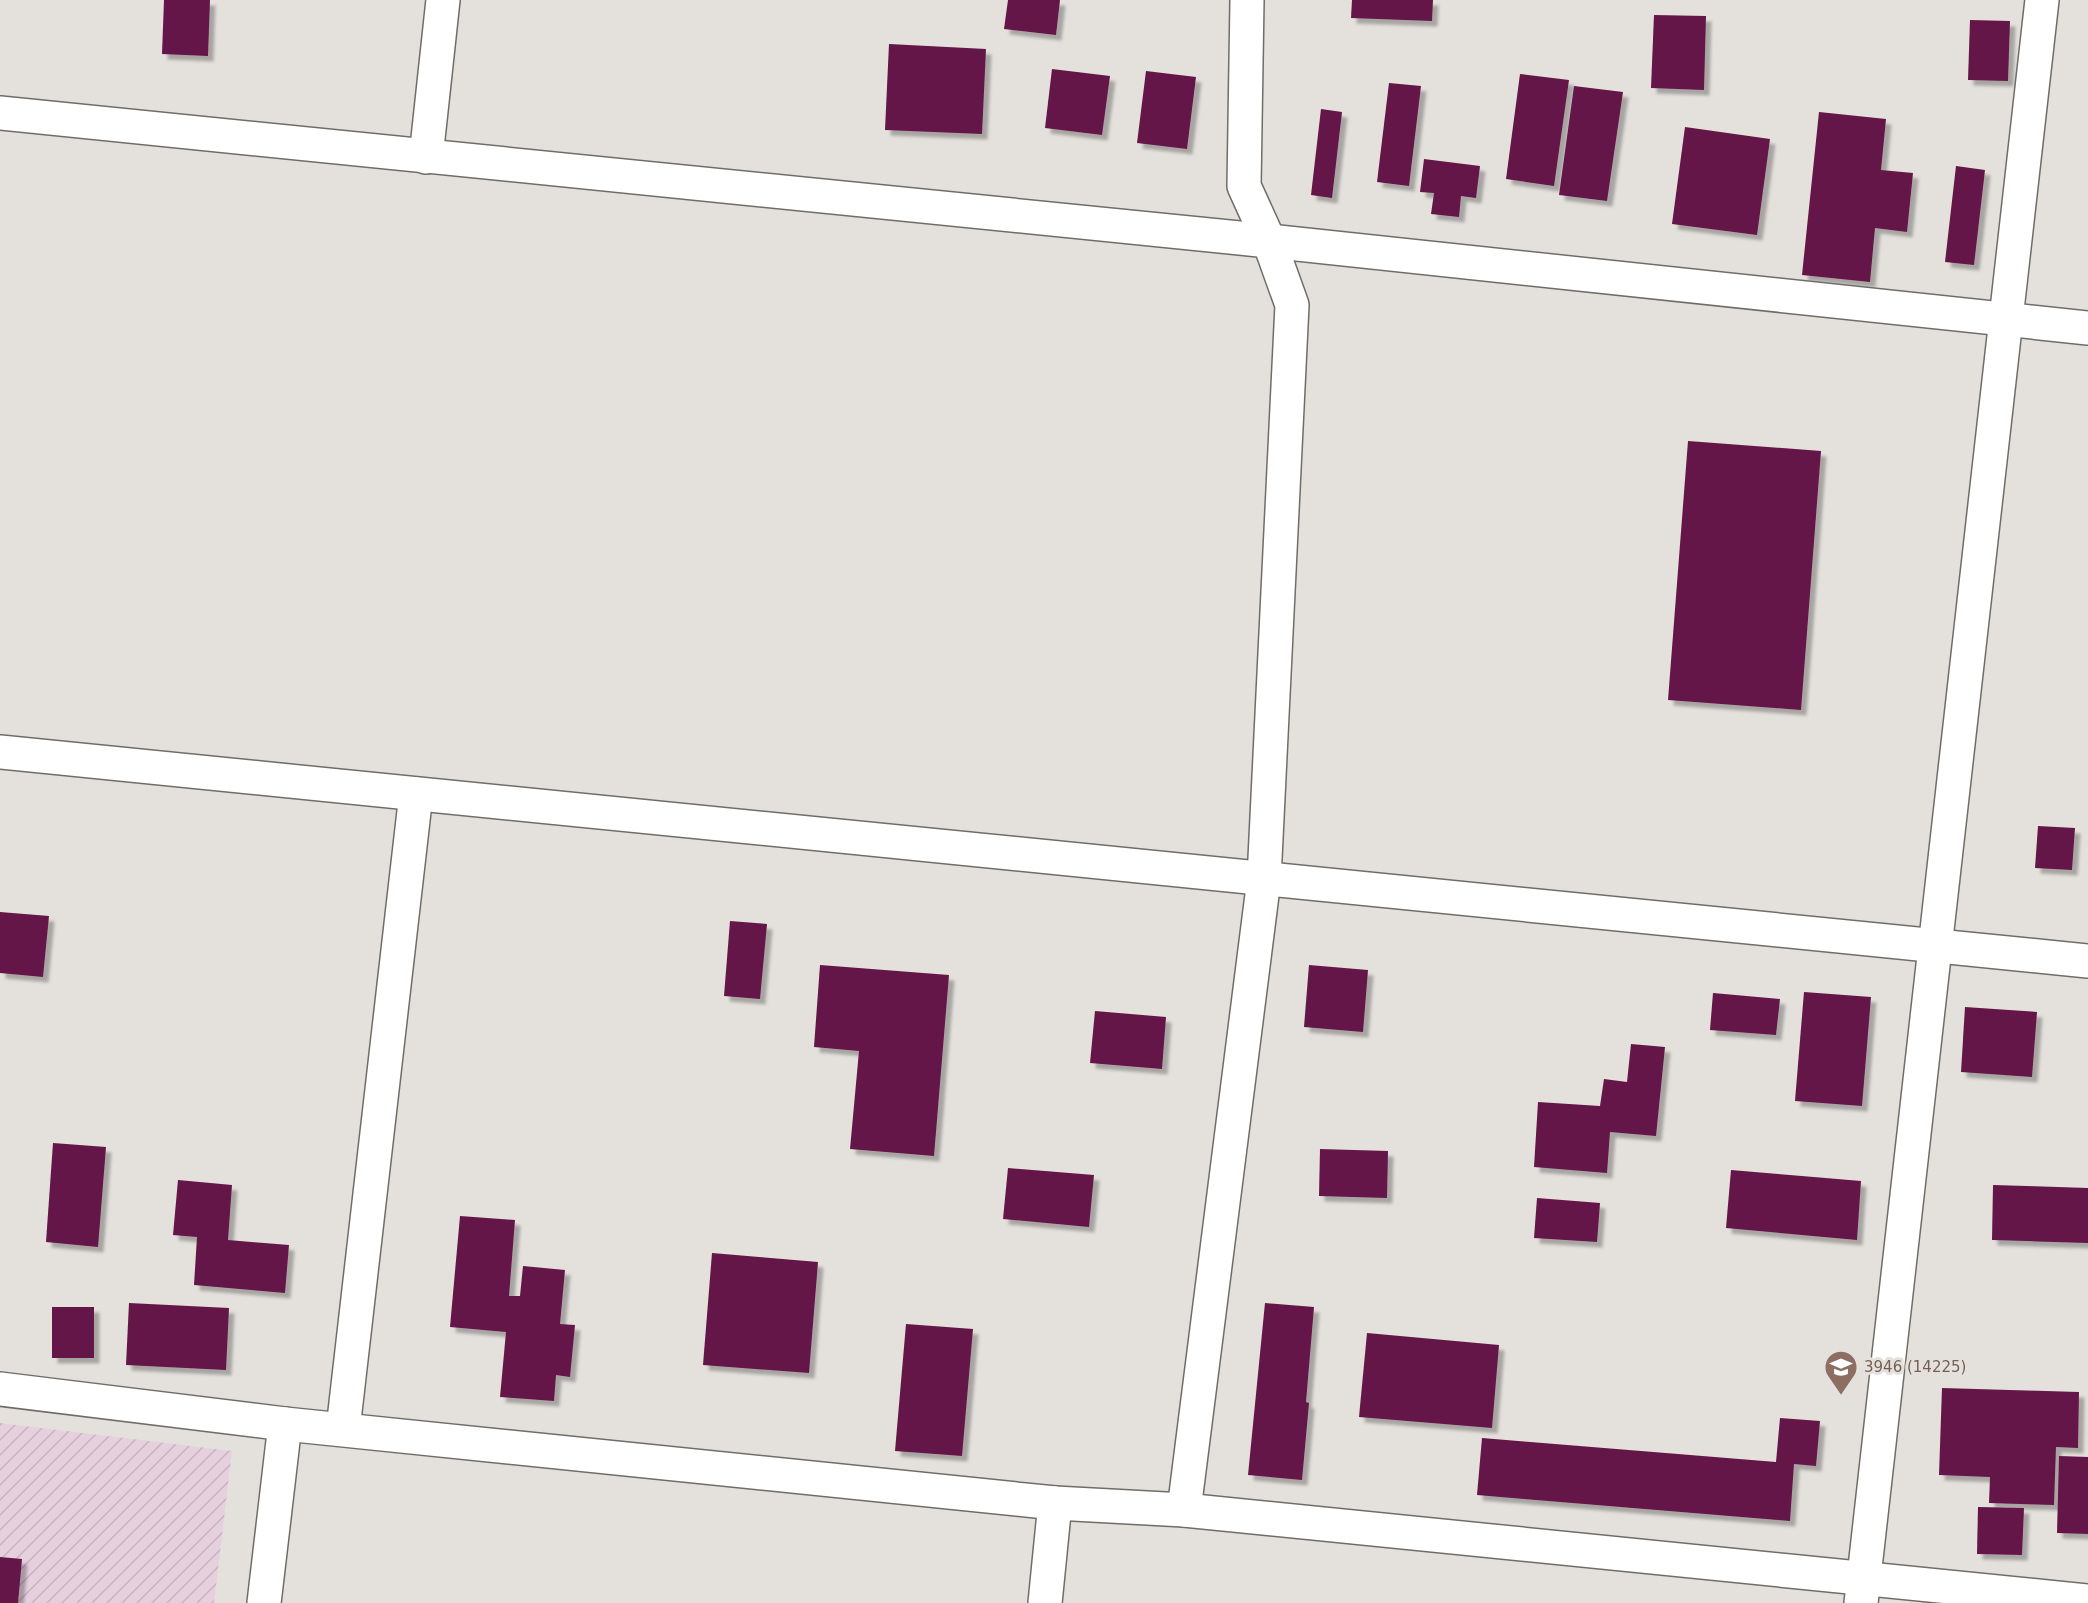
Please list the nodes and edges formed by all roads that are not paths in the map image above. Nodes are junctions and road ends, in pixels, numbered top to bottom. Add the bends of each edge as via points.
1 (442, 0) edge
2 (1247, 0) edge
3 (2042, 0) edge
4 (0, 113) edge
5 (426, 157) junction
6 (1269, 241) junction
7 (2006, 320) junction
8 (2088, 328) edge
9 (0, 752) edge
10 (416, 794) junction
11 (1264, 879) junction
12 (1935, 946) junction
13 (2088, 961) edge
14 (0, 1389) edge
15 (285, 1424) junction
16 (343, 1429) junction
17 (1054, 1503) junction
18 (1184, 1510) junction
19 (1863, 1591) edge
20 (2088, 1600) edge
21 (264, 1603) edge
22 (1045, 1603) edge

1 - 5 street
2 - 6 street via 1244,186
3 - 7 street
4 - 5 street
5 - 6 street
6 - 7 street
6 - 11 street via 1292,304
7 - 8 street
7 - 12 street
9 - 10 street
10 - 11 street
10 - 16 street
11 - 12 street
11 - 18 street
12 - 13 street
12 - 19 street
14 - 15 street
15 - 16 street
15 - 21 street
16 - 17 street
17 - 18 street
17 - 22 street
18 - 19 street
19 - 20 street

